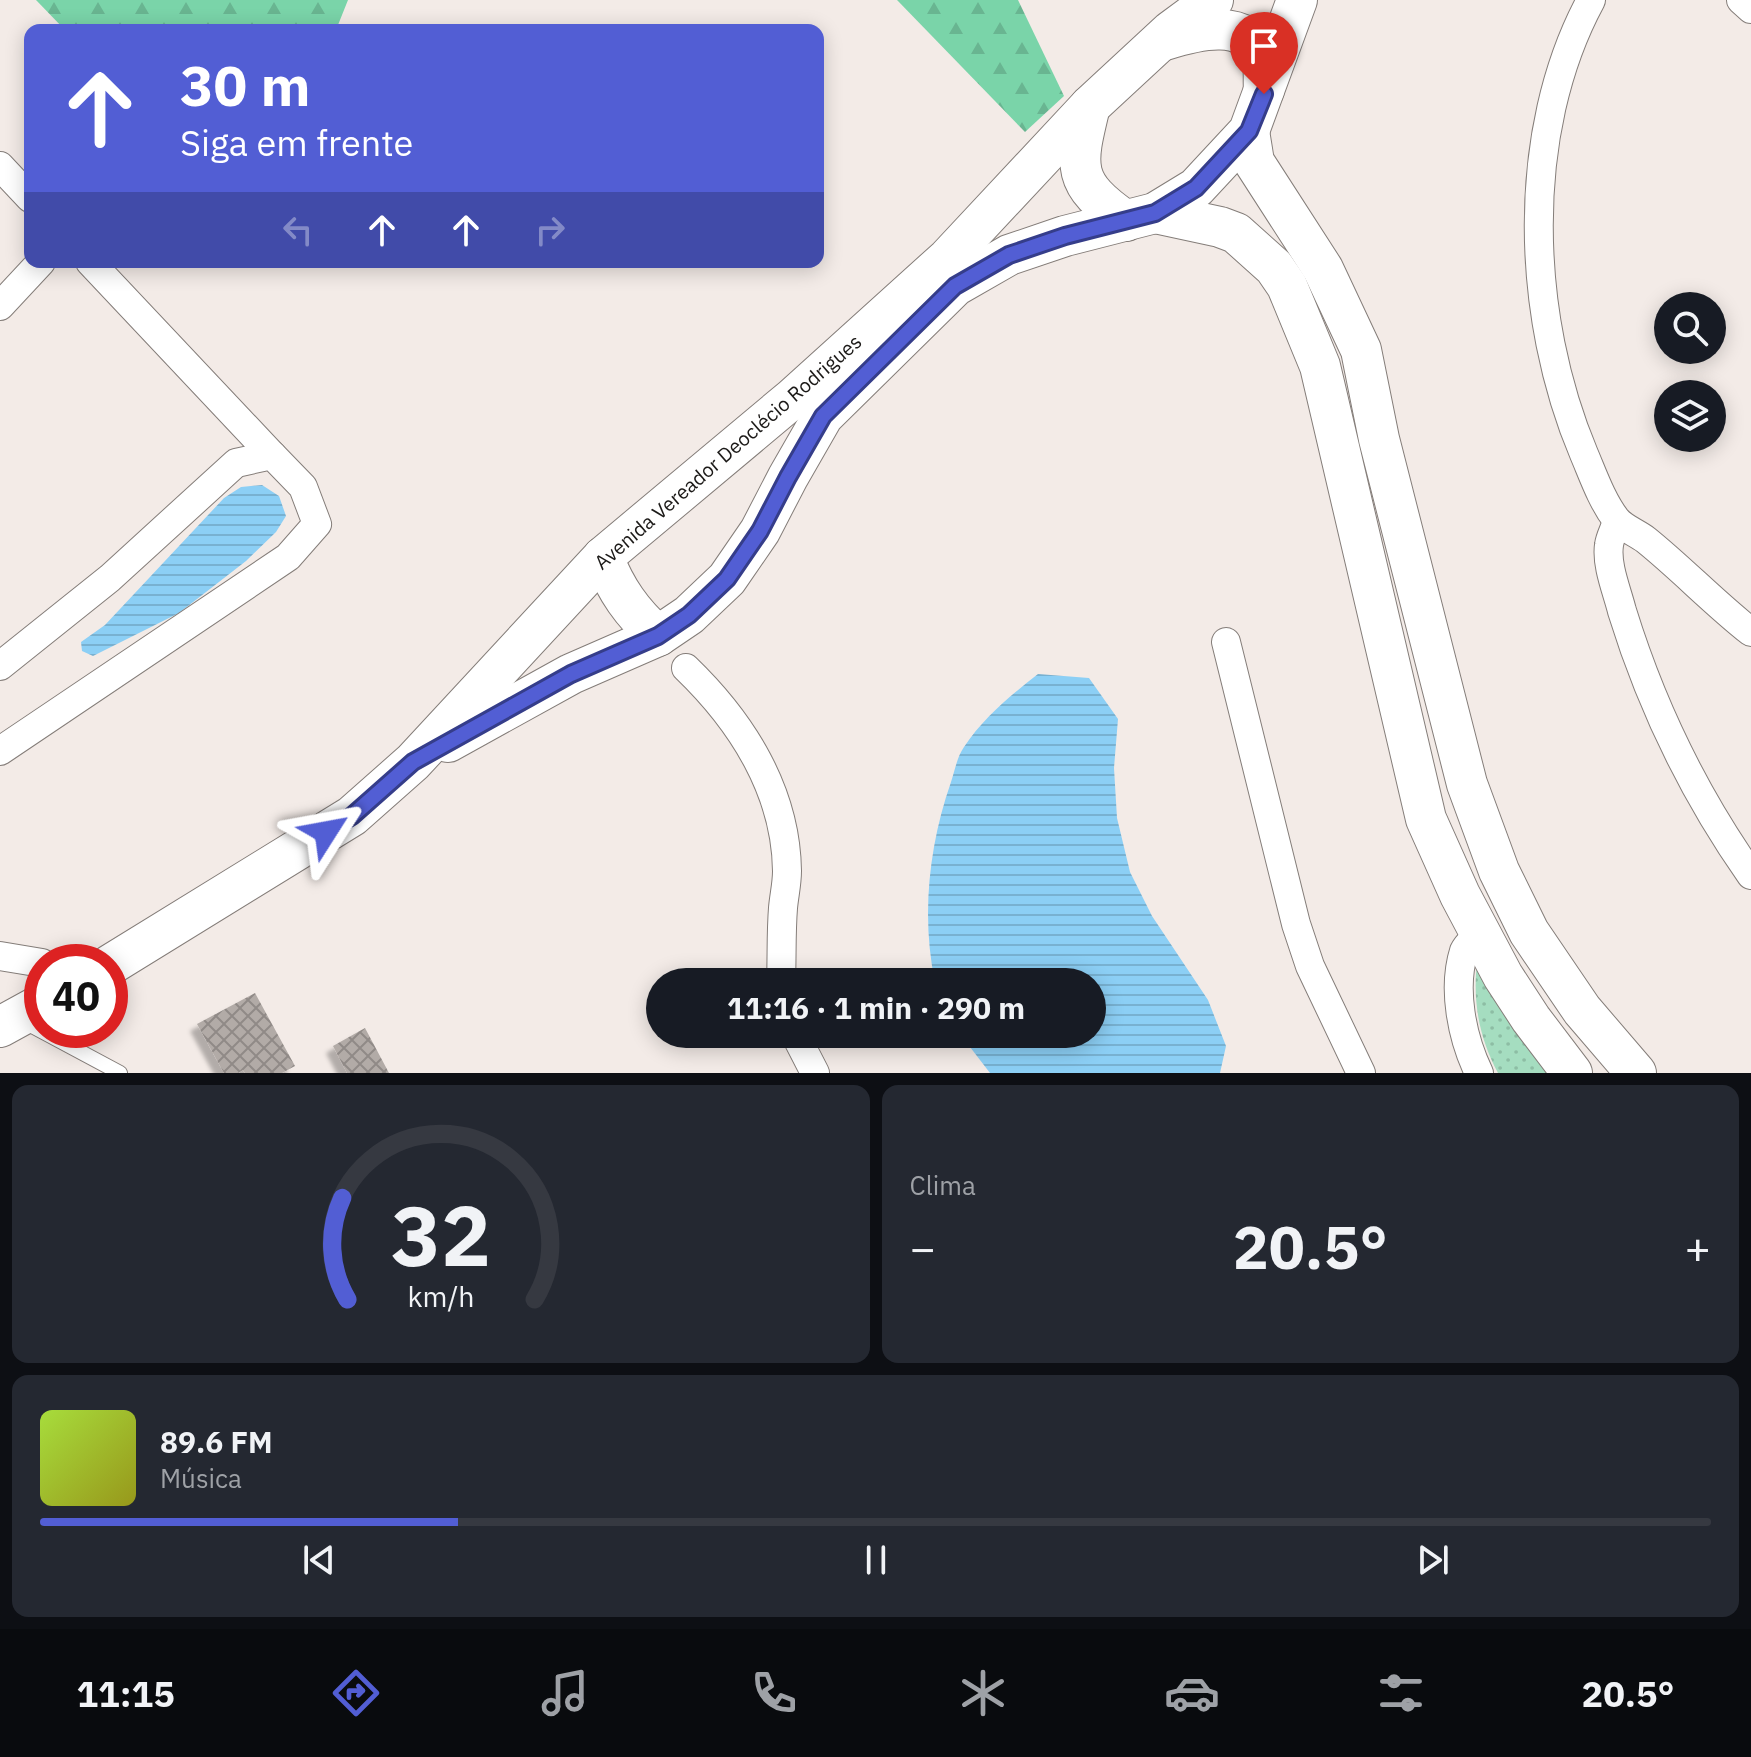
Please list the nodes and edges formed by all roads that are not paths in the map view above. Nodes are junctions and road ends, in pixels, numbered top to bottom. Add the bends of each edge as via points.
1 (1213, 0) edge
2 (1297, 0) edge
3 (1591, 0) edge
4 (1741, 0) edge
5 (1751, 9) edge
6 (1158, 43) junction
7 (1264, 94) junction
8 (1090, 106) junction
9 (1249, 131) junction
10 (0, 166) edge
11 (24, 192) edge
12 (1140, 217) junction
13 (35, 268) edge
14 (96, 268) edge
15 (0, 306) edge
16 (272, 455) junction
17 (1617, 521) junction
18 (603, 557) junction
19 (1751, 632) edge
20 (658, 636) junction
21 (1226, 642) dead end
22 (0, 666) edge
23 (686, 668) dead end
24 (0, 751) edge
25 (413, 762) junction
26 (1751, 875) edge
27 (1480, 932) junction
28 (1529, 932) junction
29 (128, 954) edge
30 (0, 956) edge
31 (24, 960) edge
32 (781, 968) edge
33 (20, 1016) edge
34 (802, 1048) edge
35 (120, 1073) edge
36 (815, 1073) edge
37 (1361, 1073) edge
38 (1479, 1073) edge
39 (1572, 1073) edge
40 (1636, 1073) edge

1 - 6 street, Avenida Vereador Deoclécio Rodrigues
2 - 7 street
3 - 17 street via 1575,31 1549,122 1540,263 1563,396
4 - 5 street
6 - 7 street via 1211,29 1253,40 1263,61
6 - 8 street, Avenida Vereador Deoclécio Rodrigues
7 - 9 street
8 - 12 street via 1081,177 1090,192
8 - 18 street, Avenida Vereador Deoclécio Rodrigues via 948,258 793,398
9 - 12 street via 1196,188
9 - 28 street via 1254,162 1323,269 1361,350 1467,784 1499,871
10 - 11 street
12 - 20 street via 1009,255 955,286 823,416 760,531 727,579
12 - 27 street via 1236,233 1287,286 1320,366 1426,819
13 - 15 street
14 - 16 street
16 - 22 street via 236,463 110,578
16 - 24 street via 303,487 317,524 288,557
17 - 19 street via 1644,538
17 - 26 street via 1609,546 1631,641 1708,810
18 - 20 street via 631,610
18 - 25 street, Avenida Vereador Deoclécio Rodrigues
20 - 25 street via 571,674
21 - 37 street via 1296,924
23 - 32 street via 750,747 774,795 786,848
25 - 29 street, Avenida Vereador Deoclécio Rodrigues via 352,816
27 - 28 street via 1503,927
27 - 38 street via 1465,948 1460,1004
27 - 39 street via 1531,1019
28 - 40 street via 1582,1010
30 - 31 street
33 - 35 lane
34 - 36 street

